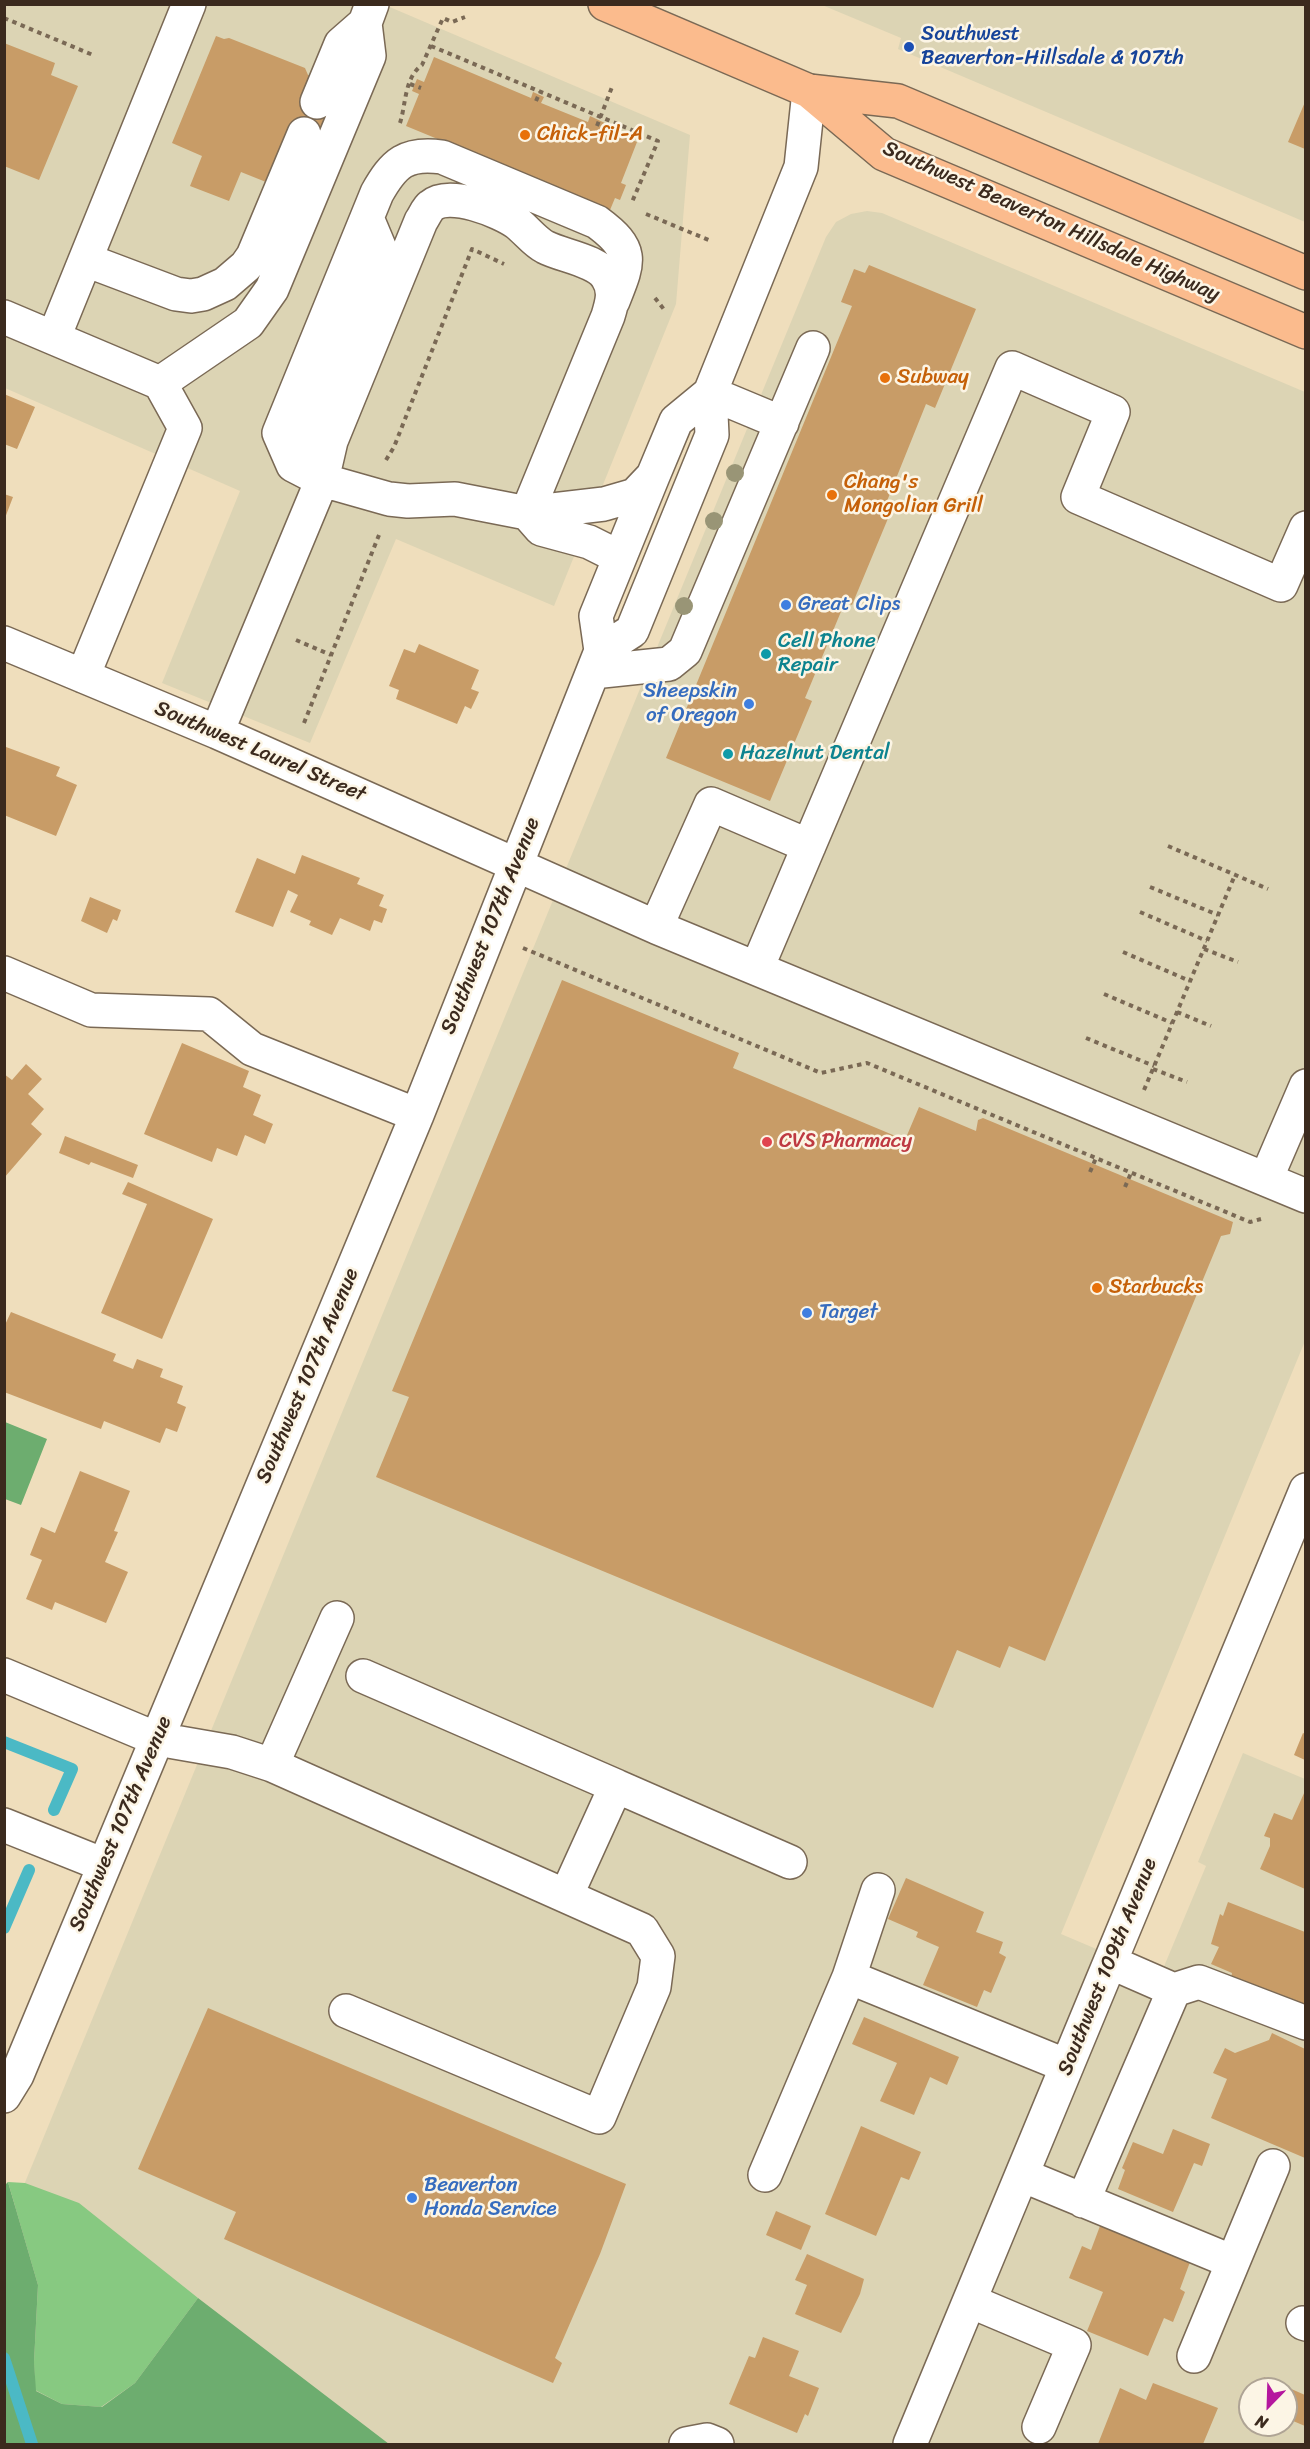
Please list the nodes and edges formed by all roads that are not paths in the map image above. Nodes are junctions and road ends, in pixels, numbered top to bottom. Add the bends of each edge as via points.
1 (189, 4) edge
2 (605, 4) edge
3 (369, 14) edge
4 (809, 91) junction
5 (317, 102) dead end
6 (304, 134) dead end
7 (86, 260) junction
8 (1305, 273) edge
9 (613, 301) junction
10 (4, 316) edge
11 (1305, 332) edge
12 (54, 338) junction
13 (813, 348) dead end
14 (160, 382) junction
15 (710, 393) junction
16 (782, 423) junction
17 (653, 476) junction
18 (322, 480) junction
19 (527, 513) junction
20 (1305, 528) edge
21 (619, 557) junction
22 (4, 643) edge
23 (597, 661) junction
24 (83, 676) junction
25 (217, 732) junction
26 (809, 846) junction
27 (515, 864) junction
28 (656, 927) junction
29 (758, 968) junction
30 (4, 973) edge
31 (1305, 1086) edge
32 (417, 1115) junction
33 (1266, 1179) junction
34 (1305, 1196) edge
35 (1305, 1490) edge
36 (337, 1618) dead end
37 (4, 1675) edge
38 (363, 1676) dead end
39 (157, 1738) junction
40 (272, 1765) junction
41 (616, 1786) junction
42 (4, 1825) edge
43 (790, 1862) dead end
44 (104, 1865) junction
45 (878, 1890) dead end
46 (566, 1896) junction
47 (1110, 1962) junction
48 (849, 1977) junction
49 (1174, 1989) junction
50 (346, 2011) dead end
51 (1305, 2023) edge
52 (1067, 2066) junction
53 (4, 2096) edge
54 (1273, 2166) dead end
55 (765, 2175) dead end
56 (1022, 2175) junction
57 (1083, 2200) junction
58 (1233, 2262) junction
59 (970, 2301) junction
60 (1194, 2356) dead end
61 (1039, 2427) dead end
62 (686, 2445) edge
63 (717, 2445) edge
64 (910, 2445) edge

1 - 7 street
2 - 4 main road, Southwest Beaverton Hillsdale Highway
3 - 5 street via 341,44
3 - 14 street via 369,56 272,289 248,323
4 - 8 main road, Southwest Beaverton Hillsdale Highway via 898,101
4 - 11 main road, Southwest Beaverton Hillsdale Highway via 884,154
4 - 15 street via 801,167
6 - 7 street via 253,256 225,284 203,294 176,294
7 - 12 street
9 - 18 street via 608,277 597,267 543,246 516,222 455,199 431,206 421,221 331,441
9 - 18 street via 623,275 624,246 597,222 442,157 418,155 400,163 385,180 367,218 380,249 292,465
9 - 19 street
10 - 12 street
12 - 14 street
13 - 16 street
14 - 24 street via 185,428
15 - 16 street
15 - 17 street via 676,421
15 - 23 street via 712,435 632,631
16 - 23 street via 685,651 669,664
17 - 19 street via 635,495 604,504
17 - 21 street
18 - 19 street via 389,499 455,499
18 - 25 street
19 - 21 street via 541,529 589,542
20 - 26 street via 1281,585 1078,498 1113,412 1012,368
21 - 23 street via 596,616
22 - 24 street, Southwest Laurel Street
23 - 27 street, Southwest 107th Avenue
24 - 25 street, Southwest Laurel Street
25 - 27 street, Southwest Laurel Street
26 - 28 street via 711,804
26 - 29 street
27 - 28 street, Southwest Laurel Street
27 - 32 street, Southwest 107th Avenue
28 - 29 street, Southwest Laurel Street
29 - 33 street, Southwest Laurel Street
30 - 32 street via 90,1010 209,1014 252,1048
31 - 33 street
32 - 39 street, Southwest 107th Avenue
33 - 34 street, Southwest Laurel Street
35 - 47 street, Southwest 109th Avenue
36 - 40 street
37 - 39 street
38 - 41 street
39 - 40 street via 232,1752
39 - 44 street, Southwest 107th Avenue
40 - 46 street
41 - 43 street
41 - 46 street
42 - 44 street
44 - 53 street, Southwest 107th Avenue
45 - 48 street
46 - 50 street via 642,1930 658,1956 654,1987 599,2117
47 - 49 street
47 - 52 street, Southwest 109th Avenue
48 - 52 street
48 - 55 street
49 - 51 street via 1199,1982
49 - 57 street
52 - 56 street, Southwest 109th Avenue
54 - 58 street
56 - 57 street
56 - 59 street, Southwest 109th Avenue
57 - 58 street
58 - 60 street
59 - 61 street via 1074,2344
59 - 64 street, Southwest 109th Avenue
62 - 63 street via 707,2440

